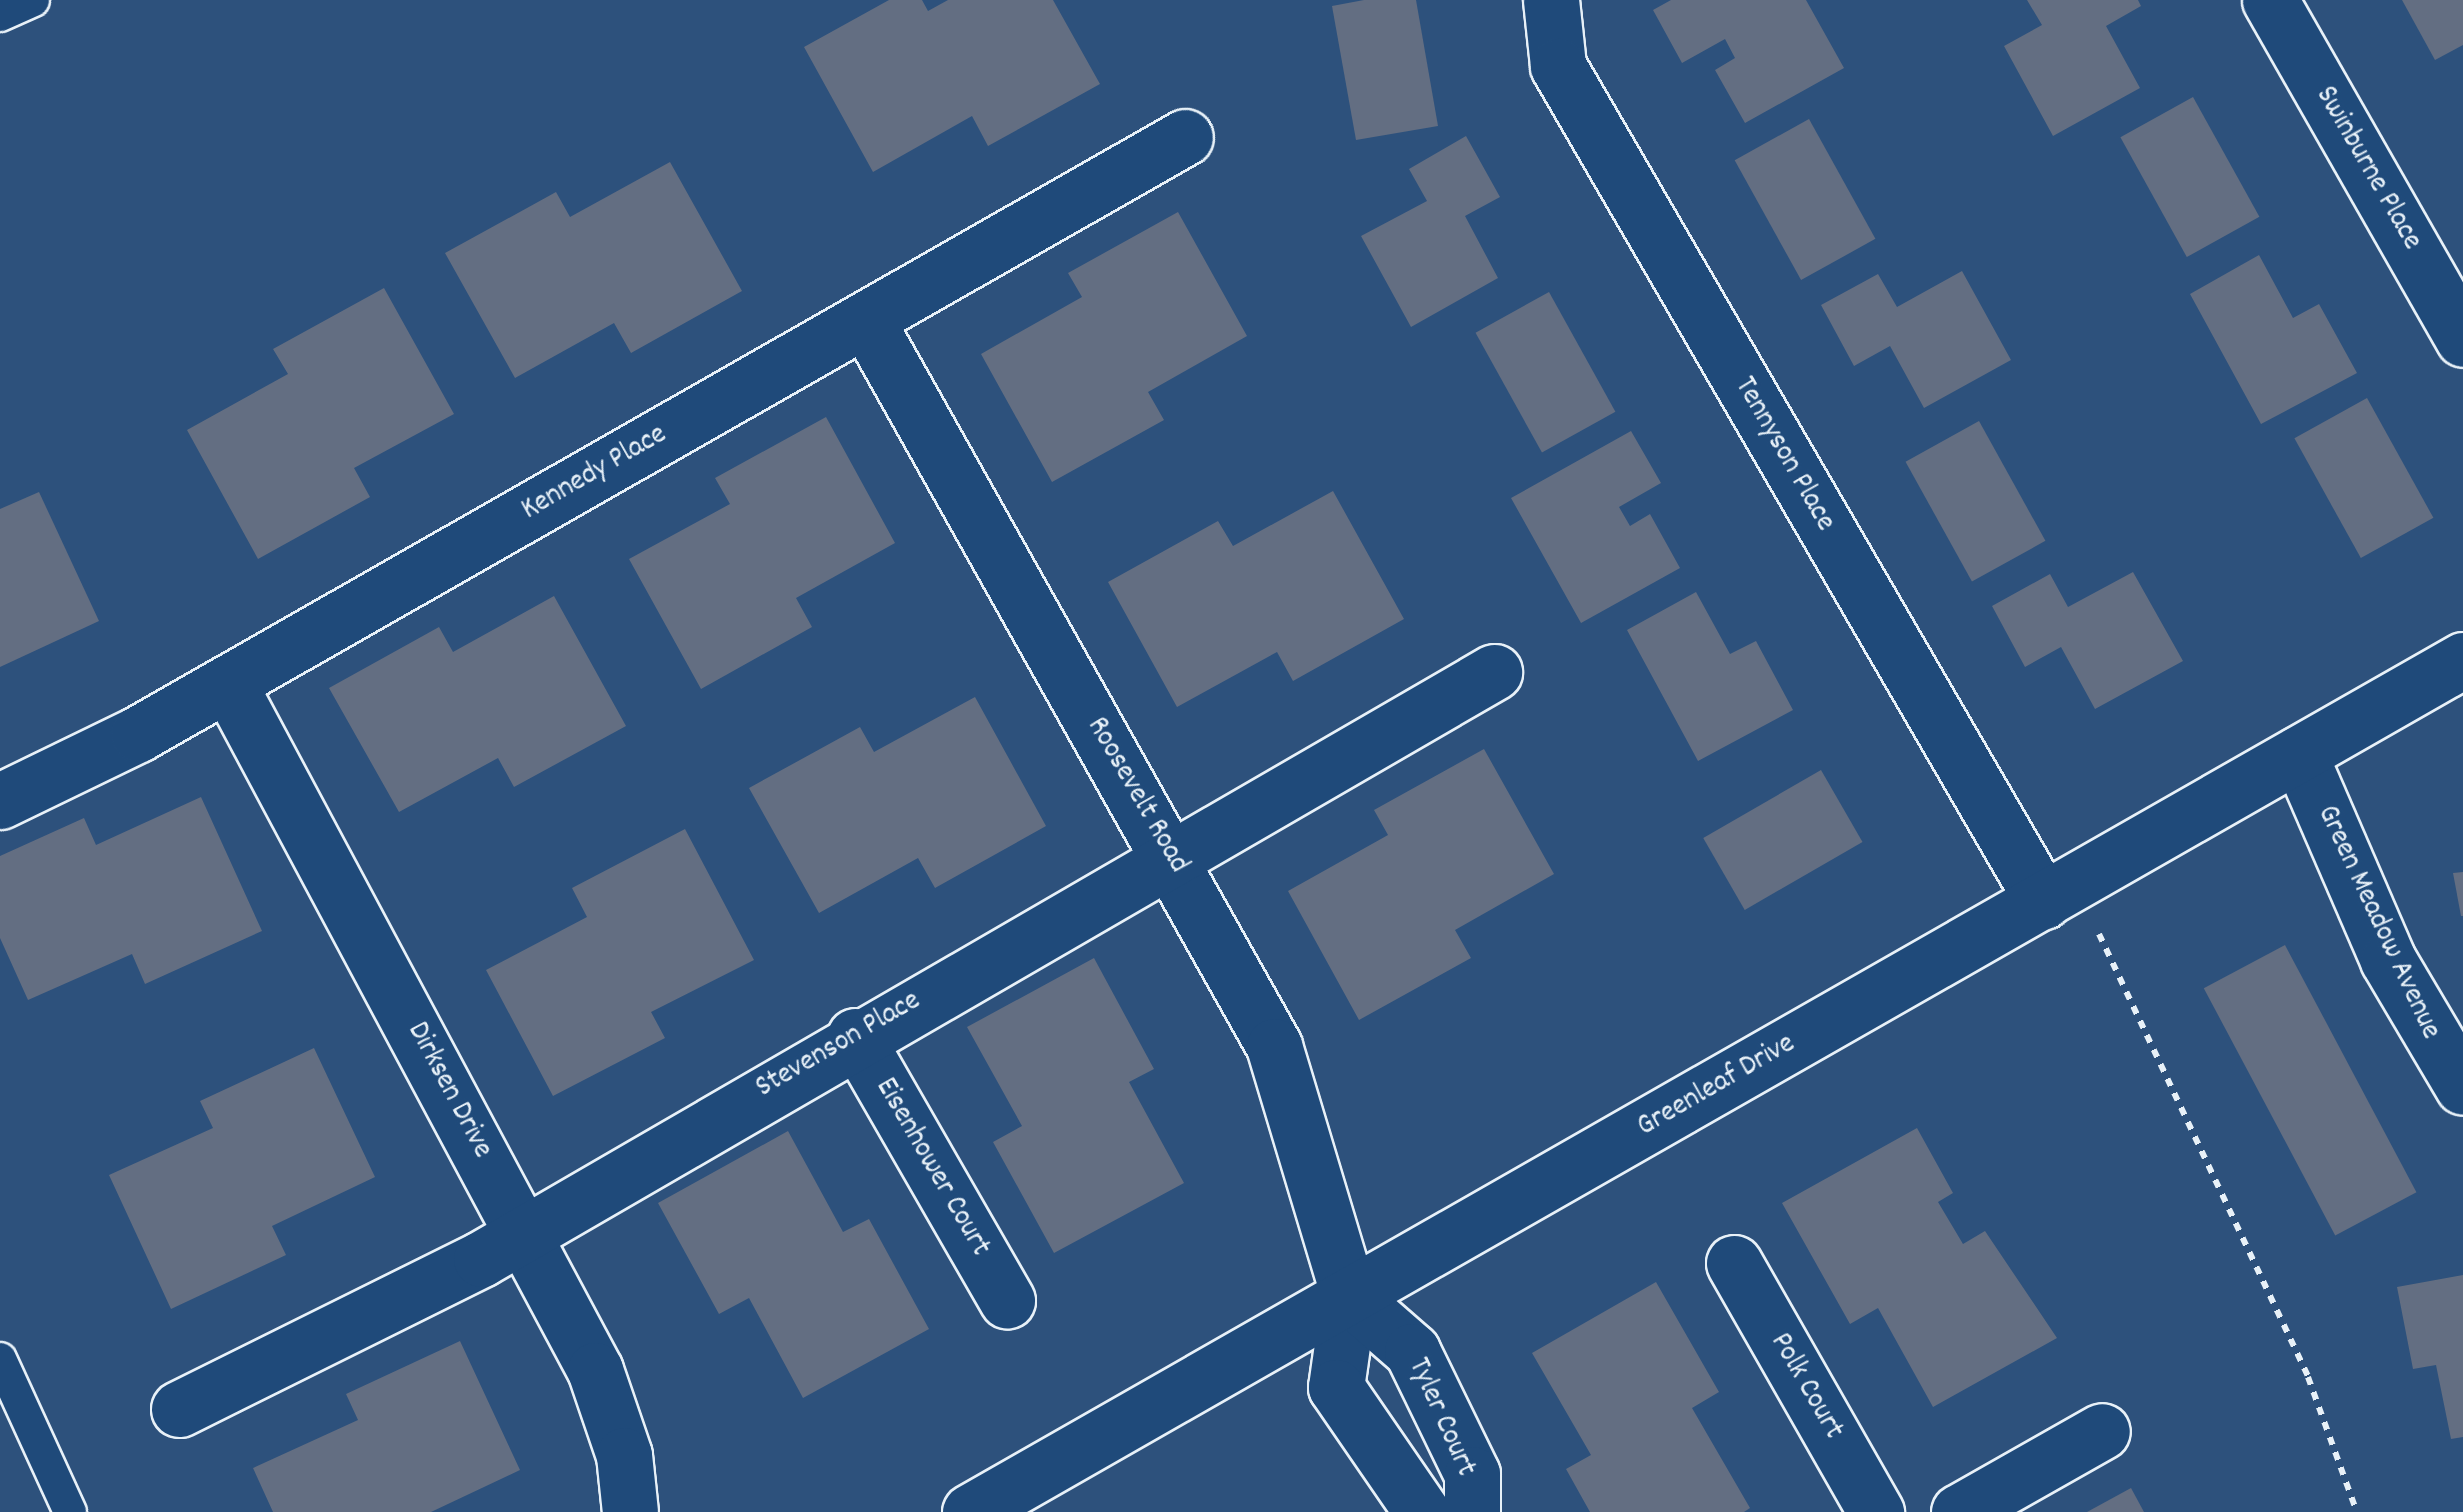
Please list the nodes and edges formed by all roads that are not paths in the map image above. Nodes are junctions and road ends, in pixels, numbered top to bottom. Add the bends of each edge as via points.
1 (33, 0) edge
2 (1551, 0) edge
3 (2270, 0) edge
4 (0, 15) edge
5 (1185, 138) dead end
6 (866, 320) junction
7 (2463, 339) edge
8 (2463, 660) edge
9 (1494, 672) dead end
10 (228, 683) junction
11 (2298, 754) junction
12 (0, 801) edge
13 (1172, 857) junction
14 (2059, 892) junction
15 (855, 1036) junction
16 (2463, 1087) edge
17 (523, 1231) junction
18 (1734, 1263) dead end
19 (1349, 1296) junction
20 (1007, 1300) dead end
21 (0, 1359) edge
22 (179, 1409) dead end
23 (2102, 1431) dead end
24 (70, 1512) edge
25 (630, 1512) edge
26 (970, 1512) edge
27 (1422, 1512) edge
28 (1472, 1512) edge
29 (1876, 1512) edge
30 (1959, 1512) edge

1 - 4 lane
2 - 14 street, Tennyson Place via 1558,66
3 - 7 street, Swinburne Place
5 - 6 street, Kennedy Place
6 - 10 street, Kennedy Place
6 - 13 street, Roosevelt Road
8 - 11 street, Greenleaf Drive
9 - 13 street, Stevenson Place
10 - 12 street, Kennedy Place
10 - 17 street, Dirksen Drive
11 - 14 street, Greenleaf Drive
11 - 16 street, Green Meadow Avenue via 2388,960
13 - 15 street, Stevenson Place
13 - 19 street, Roosevelt Road via 1274,1046
14 - 19 street, Greenleaf Drive
15 - 17 street, Stevenson Place
15 - 20 street, Eisenhower Court
17 - 22 street, Stevenson Place
17 - 25 street, Dirksen Drive via 595,1370 624,1455
18 - 29 street, Polk Court
19 - 26 street, Greenleaf Drive
19 - 27 street, Tyler Court via 1336,1388
19 - 28 street, Tyler Court via 1412,1351 1472,1474
21 - 24 lane
23 - 30 street

